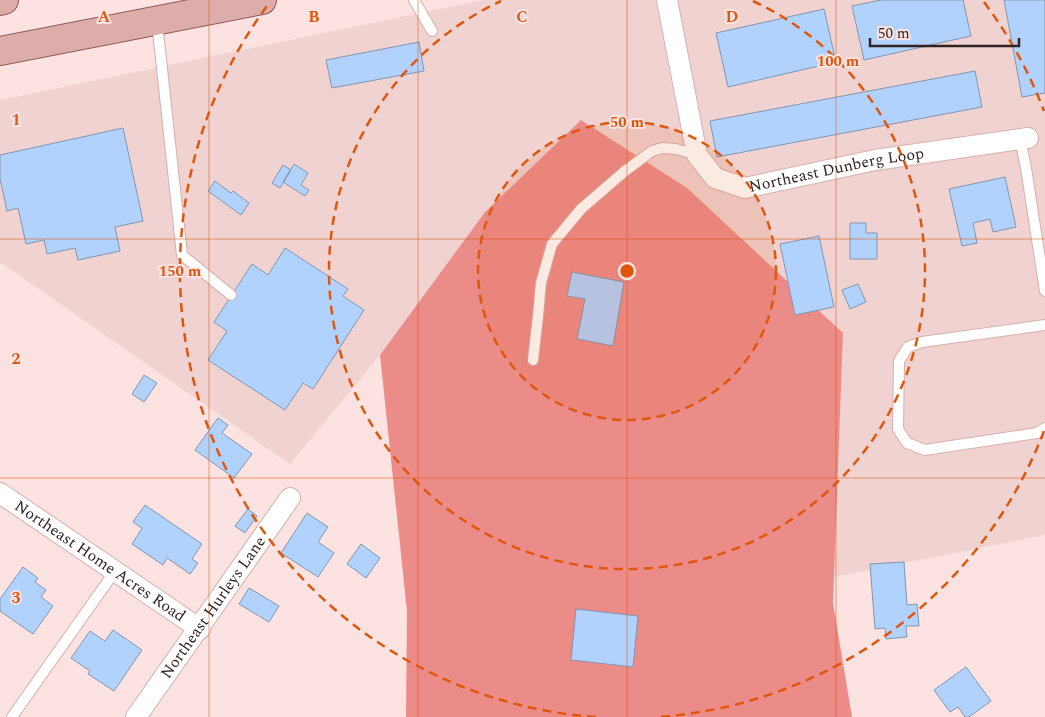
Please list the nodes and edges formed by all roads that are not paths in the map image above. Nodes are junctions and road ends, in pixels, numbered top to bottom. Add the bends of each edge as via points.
1 (4, 0) edge
2 (262, 0) edge
3 (414, 0) edge
4 (667, 0) edge
5 (0, 1) edge
6 (157, 21) junction
7 (432, 31) dead end
8 (0, 51) edge
9 (1024, 139) joint
10 (697, 155) junction
11 (1045, 291) edge
12 (231, 296) dead end
13 (1045, 325) edge
14 (533, 360) dead end
15 (1045, 428) edge
16 (0, 494) edge
17 (290, 498) dead end
18 (115, 571) junction
19 (200, 628) junction
20 (12, 717) edge
21 (136, 717) edge

1 - 5 main road
2 - 6 main road
3 - 7 lane
4 - 10 street, Northeast Dunberg Loop
6 - 8 main road
6 - 12 lane via 182,255
9 - 10 street, Northeast Dunberg Loop via 876,160 745,188 715,178
9 - 11 lane
10 - 14 lane via 676,149 652,151 581,209 552,244 541,284
13 - 15 lane via 922,342 908,347 899,361 898,429 908,443 925,450 1037,433
16 - 18 street, Northeast Home Acres Road
17 - 19 street, Northeast Hurleys Lane
18 - 19 street, Northeast Home Acres Road
18 - 20 lane
19 - 21 street, Northeast Hurleys Lane

